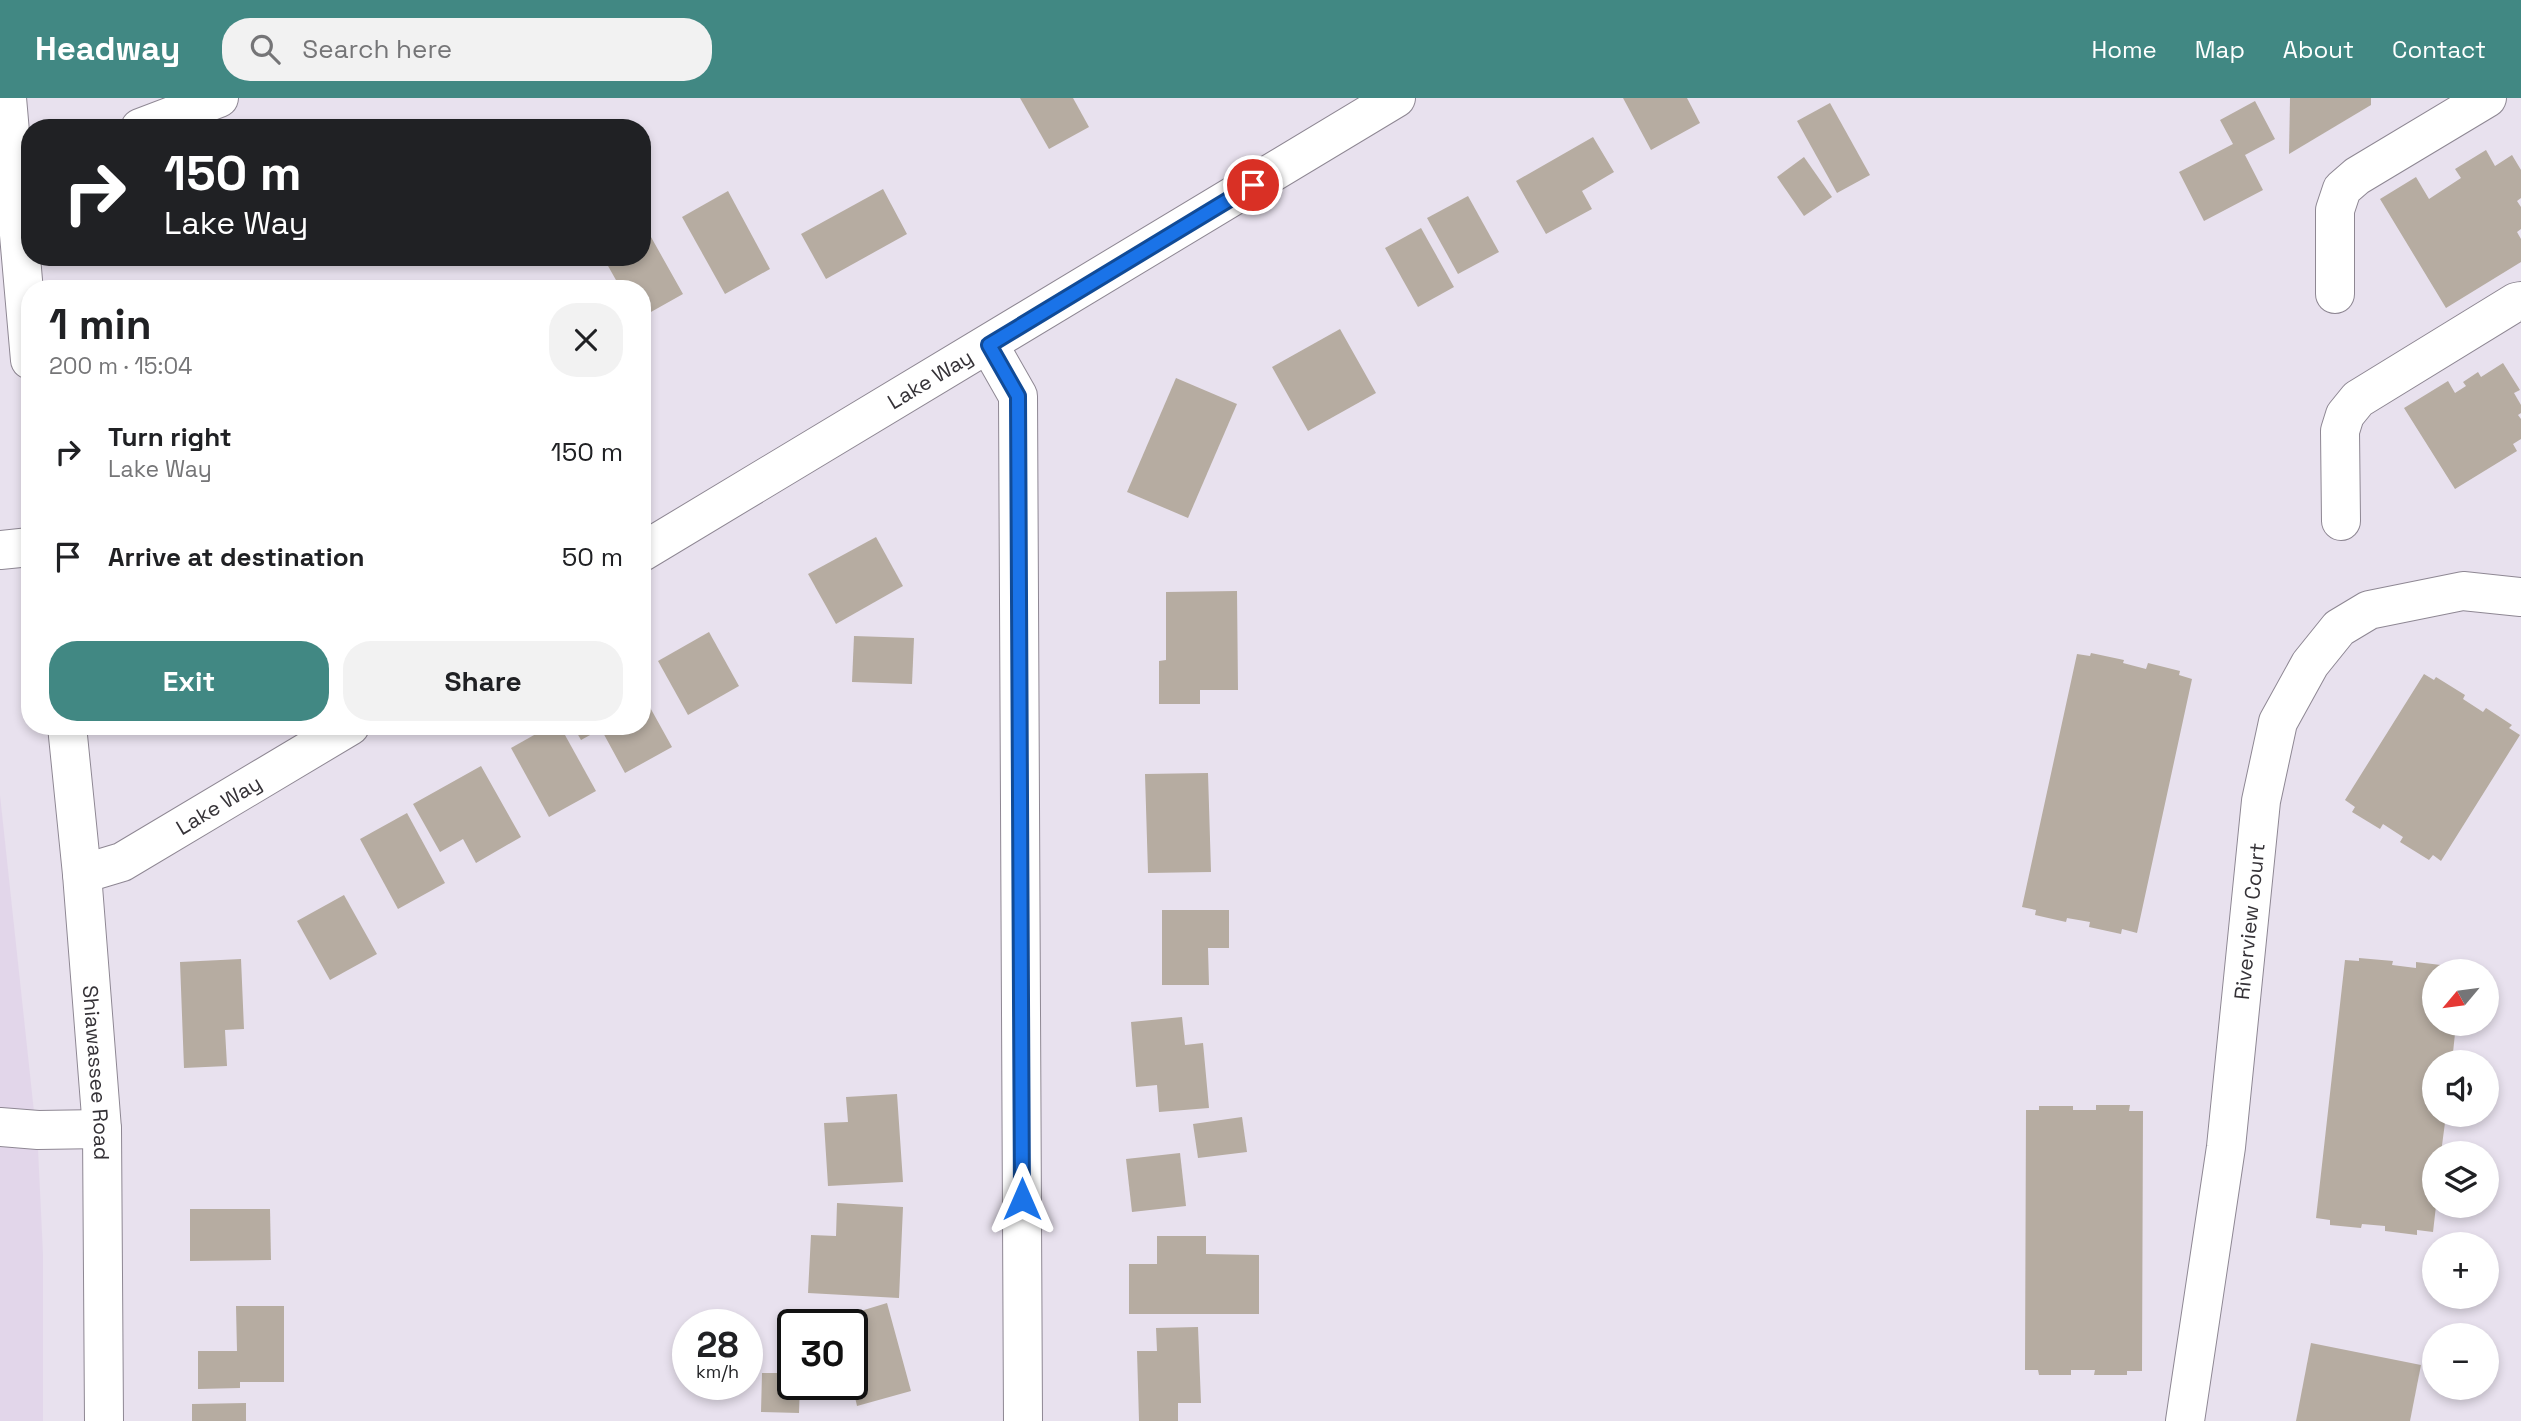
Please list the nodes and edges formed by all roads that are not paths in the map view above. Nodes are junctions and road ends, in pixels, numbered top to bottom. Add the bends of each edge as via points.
1 (7, 98) edge
2 (219, 98) edge
3 (1396, 98) edge
4 (2487, 98) edge
5 (164, 119) edge
6 (21, 188) edge
7 (2335, 294) dead end
8 (2521, 301) edge
9 (989, 345) junction
10 (2341, 521) dead end
11 (651, 547) edge
12 (21, 548) edge
13 (0, 550) edge
14 (2521, 597) edge
15 (68, 735) edge
16 (335, 735) edge
17 (82, 874) junction
18 (0, 1127) edge
19 (102, 1129) junction
20 (104, 1421) edge
21 (1023, 1421) edge
22 (2185, 1421) edge

1 - 6 street
2 - 5 street
3 - 9 street, Lake Way
4 - 7 street via 2342,189 2335,210
8 - 10 street via 2351,407 2340,431
9 - 11 street, Lake Way
9 - 21 street via 1018,396
12 - 13 street
14 - 22 street, Riverview Court via 2463,591 2369,610 2339,628 2310,664 2278,722 2261,801 2226,1147
15 - 17 street, Shiawassee Road
16 - 17 street, Lake Way via 122,862
17 - 19 street, Shiawassee Road
18 - 19 street
19 - 20 street, Shiawassee Road

